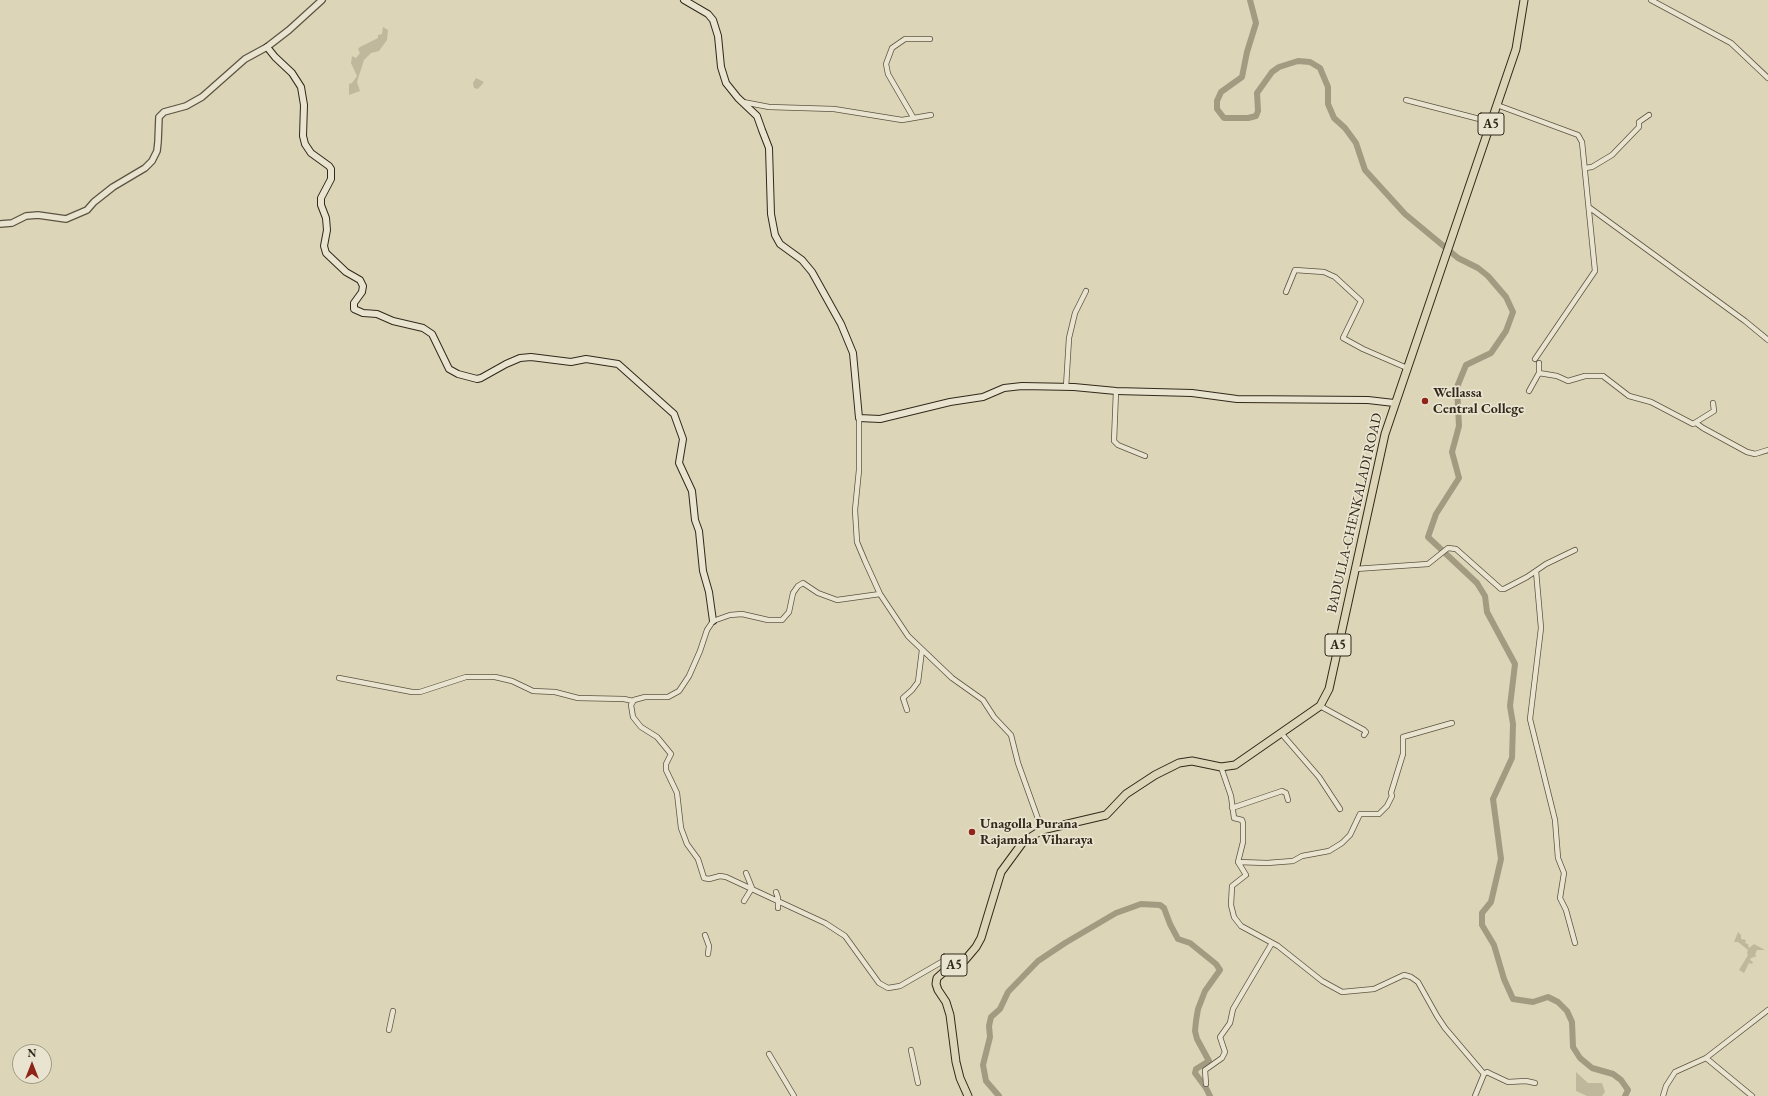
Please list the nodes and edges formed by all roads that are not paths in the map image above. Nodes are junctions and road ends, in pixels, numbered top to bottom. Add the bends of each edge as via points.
1 (322, 0) edge
2 (684, 0) edge
3 (1524, 0) edge
4 (1651, 0) edge
5 (930, 39) dead end
6 (267, 47) junction
7 (1768, 78) edge
8 (1406, 100) dead end
9 (741, 102) junction
10 (1497, 105) junction
11 (932, 115) dead end
12 (1648, 115) dead end
13 (914, 117) junction
14 (1491, 122) junction
15 (1586, 168) junction
16 (1590, 208) junction
17 (0, 224) edge
18 (1086, 291) dead end
19 (1286, 292) dead end
20 (1768, 340) edge
21 (1535, 359) dead end
22 (1540, 363) dead end
23 (1407, 368) junction
24 (1539, 373) junction
25 (1066, 387) junction
26 (1529, 390) dead end
27 (1116, 391) junction
28 (1394, 403) junction
29 (1713, 403) dead end
30 (859, 418) junction
31 (1696, 423) junction
32 (1768, 450) edge
33 (1145, 456) dead end
34 (1574, 550) dead end
35 (1354, 569) junction
36 (1536, 571) junction
37 (880, 594) junction
38 (712, 621) junction
39 (922, 650) junction
40 (339, 678) dead end
41 (633, 701) junction
42 (1320, 706) junction
43 (908, 710) dead end
44 (1452, 723) dead end
45 (1281, 733) junction
46 (1364, 735) dead end
47 (1221, 767) junction
48 (1288, 800) dead end
49 (1232, 808) junction
50 (1340, 809) dead end
51 (1042, 830) junction
52 (1238, 862) junction
53 (746, 874) dead end
54 (752, 888) junction
55 (776, 892) dead end
56 (744, 901) dead end
57 (778, 901) junction
58 (778, 908) dead end
59 (705, 935) dead end
60 (1272, 943) junction
61 (1574, 943) dead end
62 (708, 954) dead end
63 (965, 960) junction
64 (1768, 1010) edge
65 (393, 1011) dead end
66 (389, 1030) dead end
67 (910, 1050) dead end
68 (769, 1054) dead end
69 (1706, 1058) junction
70 (1484, 1074) junction
71 (918, 1083) dead end
72 (1535, 1083) dead end
73 (1206, 1084) dead end
74 (794, 1096) edge
75 (968, 1096) edge
76 (1475, 1096) edge
77 (1663, 1096) edge
78 (1752, 1096) edge

1 - 6 street
2 - 9 main road via 708,14 713,20 726,83
3 - 10 highway, BADULLA-CHENKALADI ROAD / A5 via 1516,49
4 - 7 street via 1731,42
5 - 13 street via 905,39 892,48 886,64 888,74
6 - 17 street via 245,59 195,102 164,112 159,117 157,151 152,161 113,187 87,210 66,219 38,215
6 - 38 main road via 292,73 301,87 305,144 311,153 331,169 331,179 321,198 327,230 324,246 326,252 346,272 360,280 363,286 354,303 354,309 423,328 432,334 449,369 477,379 520,358 571,362 586,359 618,364 674,414 683,440 679,463 692,491
8 - 14 street
9 - 13 street via 769,107 834,109 902,120
9 - 30 main road via 757,116 770,148 771,214 775,235 780,244 802,260 812,272 841,324 853,353
10 - 14 highway, BADULLA-CHENKALADI ROAD / A5
10 - 15 street via 1578,135 1582,142
11 - 13 street
12 - 15 street via 1639,122 1639,127 1612,155
14 - 23 highway, BADULLA-CHENKALADI ROAD / A5
15 - 16 street
16 - 20 street
16 - 21 street via 1596,271
18 - 25 street via 1075,313 1069,338
19 - 23 street via 1295,270 1324,272 1335,277 1361,301 1343,338
22 - 24 street
23 - 28 highway, BADULLA-CHENKALADI ROAD / A5
24 - 26 street
24 - 31 street via 1568,381 1585,376 1603,376 1629,396 1671,411 1686,422
25 - 27 main road
25 - 30 main road via 1010,387 983,396 880,419
27 - 28 main road via 1192,393 1237,399 1361,400
27 - 33 street via 1114,441
28 - 35 highway, BADULLA-CHENKALADI ROAD / A5
29 - 31 street via 1714,411
30 - 37 street via 856,534 857,542
31 - 32 street via 1748,452 1755,454
34 - 36 street
35 - 36 street via 1428,564 1448,548 1456,549 1501,589
35 - 42 highway, BADULLA-CHENKALADI ROAD / A5 via 1329,689
36 - 61 street via 1541,628 1530,719 1556,820 1558,858 1564,873 1560,898 1566,910
37 - 38 street via 837,600 818,594 803,584 798,586 789,612 782,620 768,620 742,614
37 - 39 street via 908,636
38 - 41 street via 689,676 679,691 668,697 645,697
39 - 43 street via 918,682 903,698
39 - 51 street via 952,678 983,700 994,717 1011,735 1018,763
40 - 41 street via 412,692 466,677 495,676 533,691 555,692 578,698
41 - 54 street via 633,717 641,727 657,737 671,754 666,770 677,793 680,828 698,859 704,878 720,876
42 - 45 highway, BADULLA-CHENKALADI ROAD / A5
42 - 46 street via 1365,731
44 - 52 street via 1403,737 1404,754 1387,806 1379,814 1360,814 1350,835 1342,843 1329,851 1302,856 1293,861
45 - 47 highway, BADULLA-CHENKALADI ROAD / A5 via 1235,765
45 - 50 street via 1319,777
47 - 49 street via 1231,796
47 - 51 highway, BADULLA-CHENKALADI ROAD / A5 via 1192,761 1179,763 1126,794 1106,815
48 - 49 street via 1286,793 1282,791
49 - 52 street via 1234,818 1242,820 1243,823 1243,842
51 - 63 highway, BADULLA-CHENKALADI ROAD / A5 via 1026,840 1008,860 1001,872 981,938
52 - 60 street via 1246,875 1232,886 1231,905 1234,917 1241,926
53 - 54 street
54 - 56 street
54 - 57 street
55 - 57 street
57 - 58 street
57 - 63 street via 825,922 845,936 879,983 888,988 900,986 953,957
59 - 62 street via 709,946
60 - 70 street via 1322,981 1342,992 1374,989 1404,975 1411,976 1418,982 1445,1028
60 - 73 street via 1233,1009 1230,1023 1220,1037 1225,1052 1222,1058 1205,1070
63 - 75 highway, BADULLA-CHENKALADI ROAD / A5 via 942,973 936,984 950,1016 956,1062
64 - 69 street
65 - 66 street
67 - 71 street
68 - 74 street
69 - 77 street via 1675,1072
69 - 78 street
70 - 72 street via 1487,1072 1508,1082
70 - 76 street

